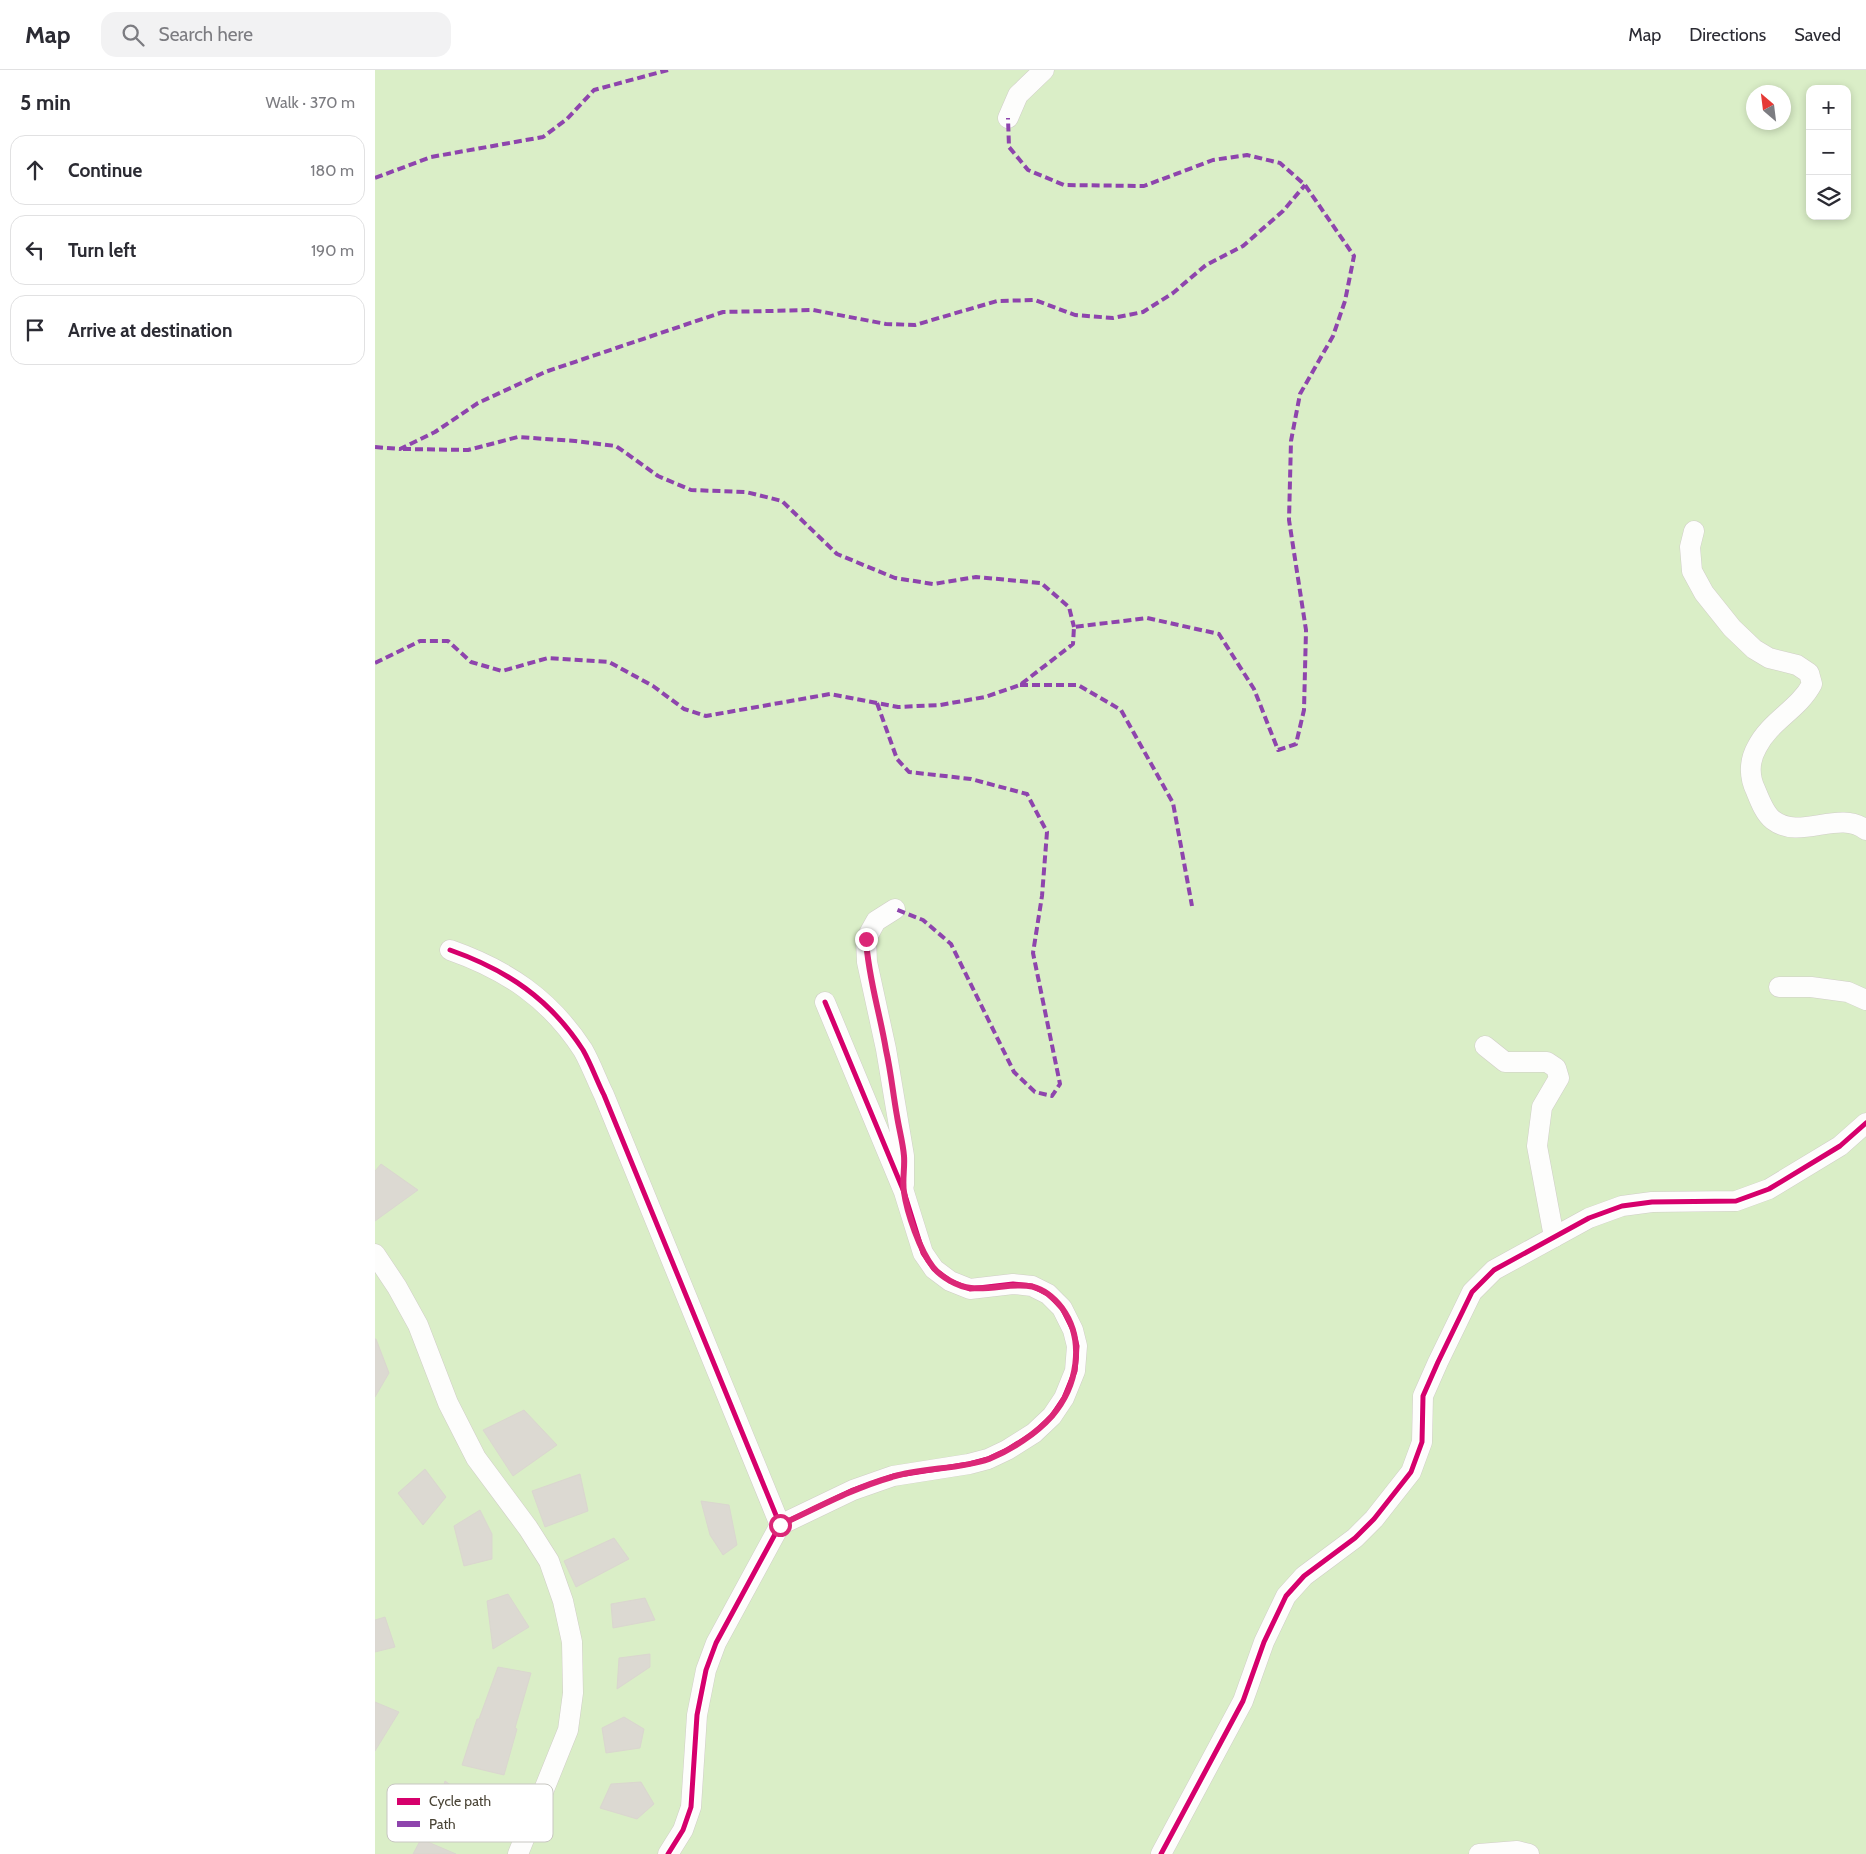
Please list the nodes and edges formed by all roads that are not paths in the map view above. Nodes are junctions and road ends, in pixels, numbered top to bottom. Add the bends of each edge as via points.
1 (1044, 70) edge
2 (1008, 118) dead end
3 (1695, 531) dead end
4 (1866, 830) edge
5 (895, 909) dead end
6 (450, 950) dead end
7 (1779, 987) dead end
8 (1866, 1000) edge
9 (825, 1002) dead end
10 (1485, 1046) dead end
11 (1866, 1123) edge
12 (904, 1192) junction
13 (1554, 1237) junction
14 (375, 1254) edge
15 (780, 1525) junction
16 (547, 1784) edge
17 (523, 1842) edge
18 (518, 1854) edge
19 (668, 1854) edge
20 (1161, 1854) edge
21 (1479, 1854) edge
22 (1529, 1854) edge

1 - 2 street via 1018,95
3 - 4 street via 1690,547 1692,571 1704,593 1754,649 1769,658 1797,666 1809,674 1812,684 1807,694 1775,722 1757,747 1750,765 1753,784 1765,809 1773,820 1790,828 1843,822
5 - 12 street via 876,921 866,939 867,962 886,1048 904,1156
6 - 15 street via 498,970 529,990 557,1016 583,1051 604,1095
7 - 8 street via 1847,992
9 - 12 street
10 - 13 street via 1505,1062 1547,1062 1556,1068 1559,1078 1542,1108 1537,1146
11 - 13 street via 1840,1146 1769,1190 1736,1201 1652,1202 1622,1206 1589,1218
12 - 15 street via 923,1252 934,1269 950,1281 970,1288 1013,1284 1032,1286 1062,1308 1077,1346 1075,1371 1052,1416 1007,1450 969,1464 893,1476 853,1490
13 - 20 street via 1494,1270 1472,1292 1423,1396 1422,1442 1411,1472 1355,1538 1304,1576 1286,1596 1264,1642 1243,1701
14 - 16 street via 419,1325 448,1404 476,1458 549,1561 563,1601 571,1642 573,1693 569,1730
15 - 19 street via 717,1644 707,1670 697,1715 691,1807 683,1830
17 - 18 street
21 - 22 street via 1517,1851

